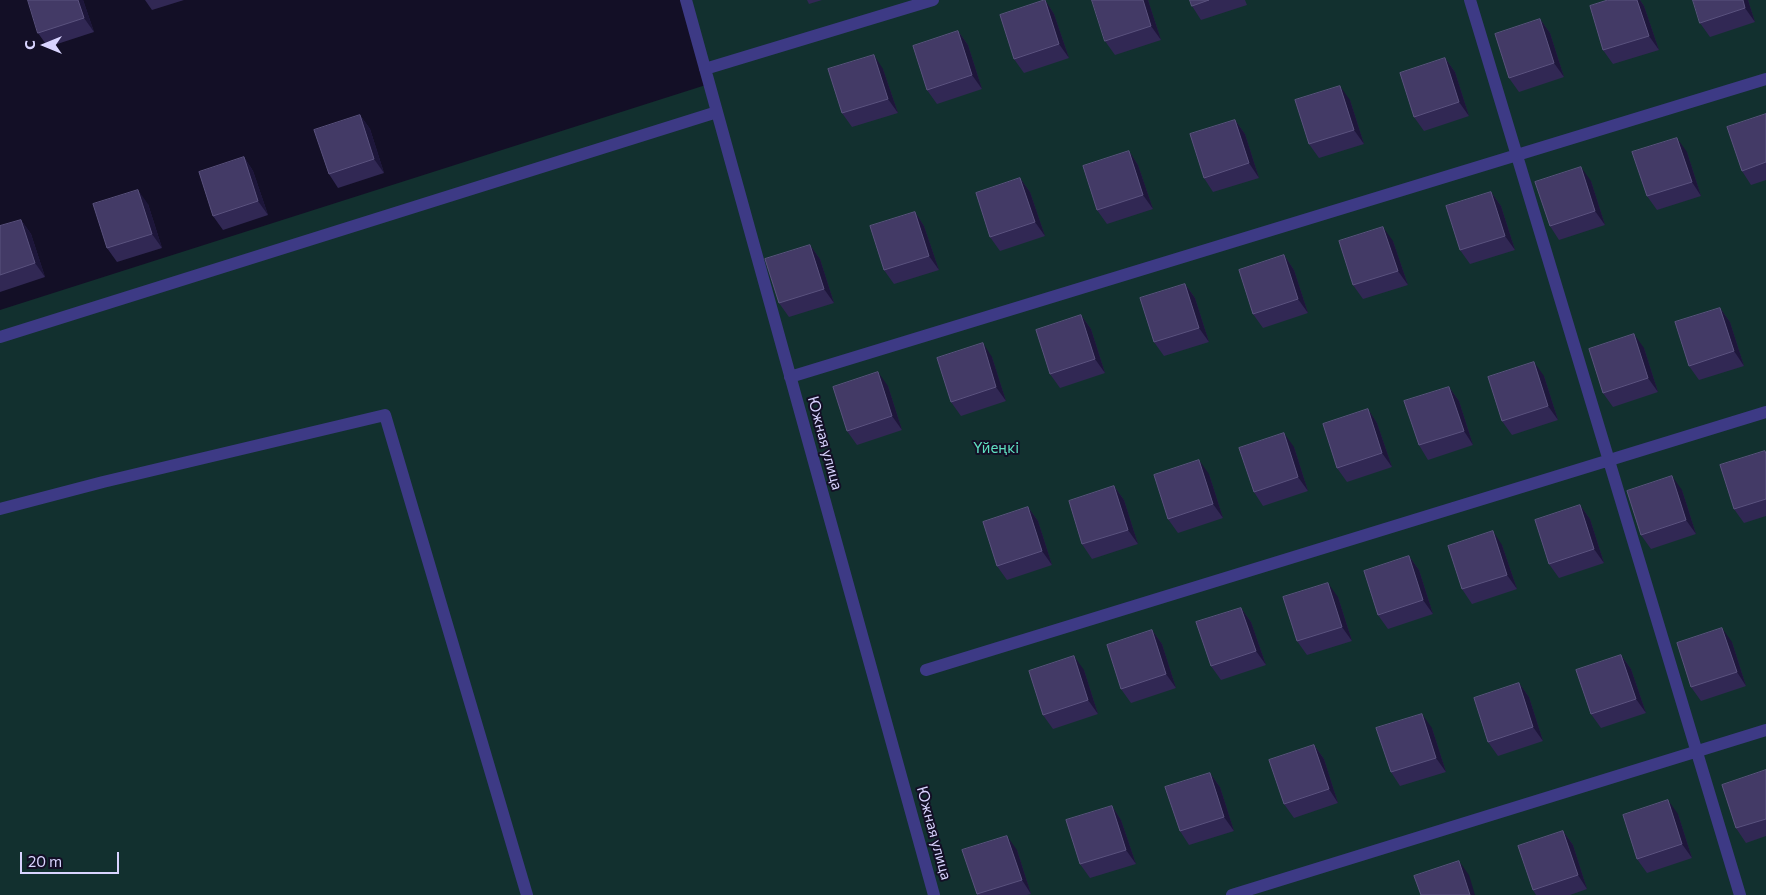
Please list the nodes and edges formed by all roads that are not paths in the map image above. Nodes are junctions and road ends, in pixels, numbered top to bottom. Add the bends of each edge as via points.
1 (686, 0) edge
2 (933, 0) edge
3 (1470, 0) edge
4 (705, 69) junction
5 (1766, 79) edge
6 (717, 112) junction
7 (1517, 155) junction
8 (0, 337) edge
9 (790, 377) junction
10 (1766, 412) edge
11 (1609, 460) junction
12 (0, 509) edge
13 (926, 670) dead end
14 (1766, 730) edge
15 (1697, 752) junction
16 (527, 895) edge
17 (934, 895) edge
18 (1232, 895) edge
19 (1740, 895) edge

1 - 4 lane, Южная улица
2 - 4 lane
3 - 7 lane
4 - 6 lane, Южная улица
5 - 7 lane
6 - 8 lane
6 - 9 lane, Южная улица
7 - 9 lane
7 - 11 lane
9 - 17 lane, Южная улица
10 - 11 lane
11 - 13 lane
11 - 15 lane
12 - 16 lane via 385,414
14 - 15 lane
15 - 18 lane
15 - 19 lane

